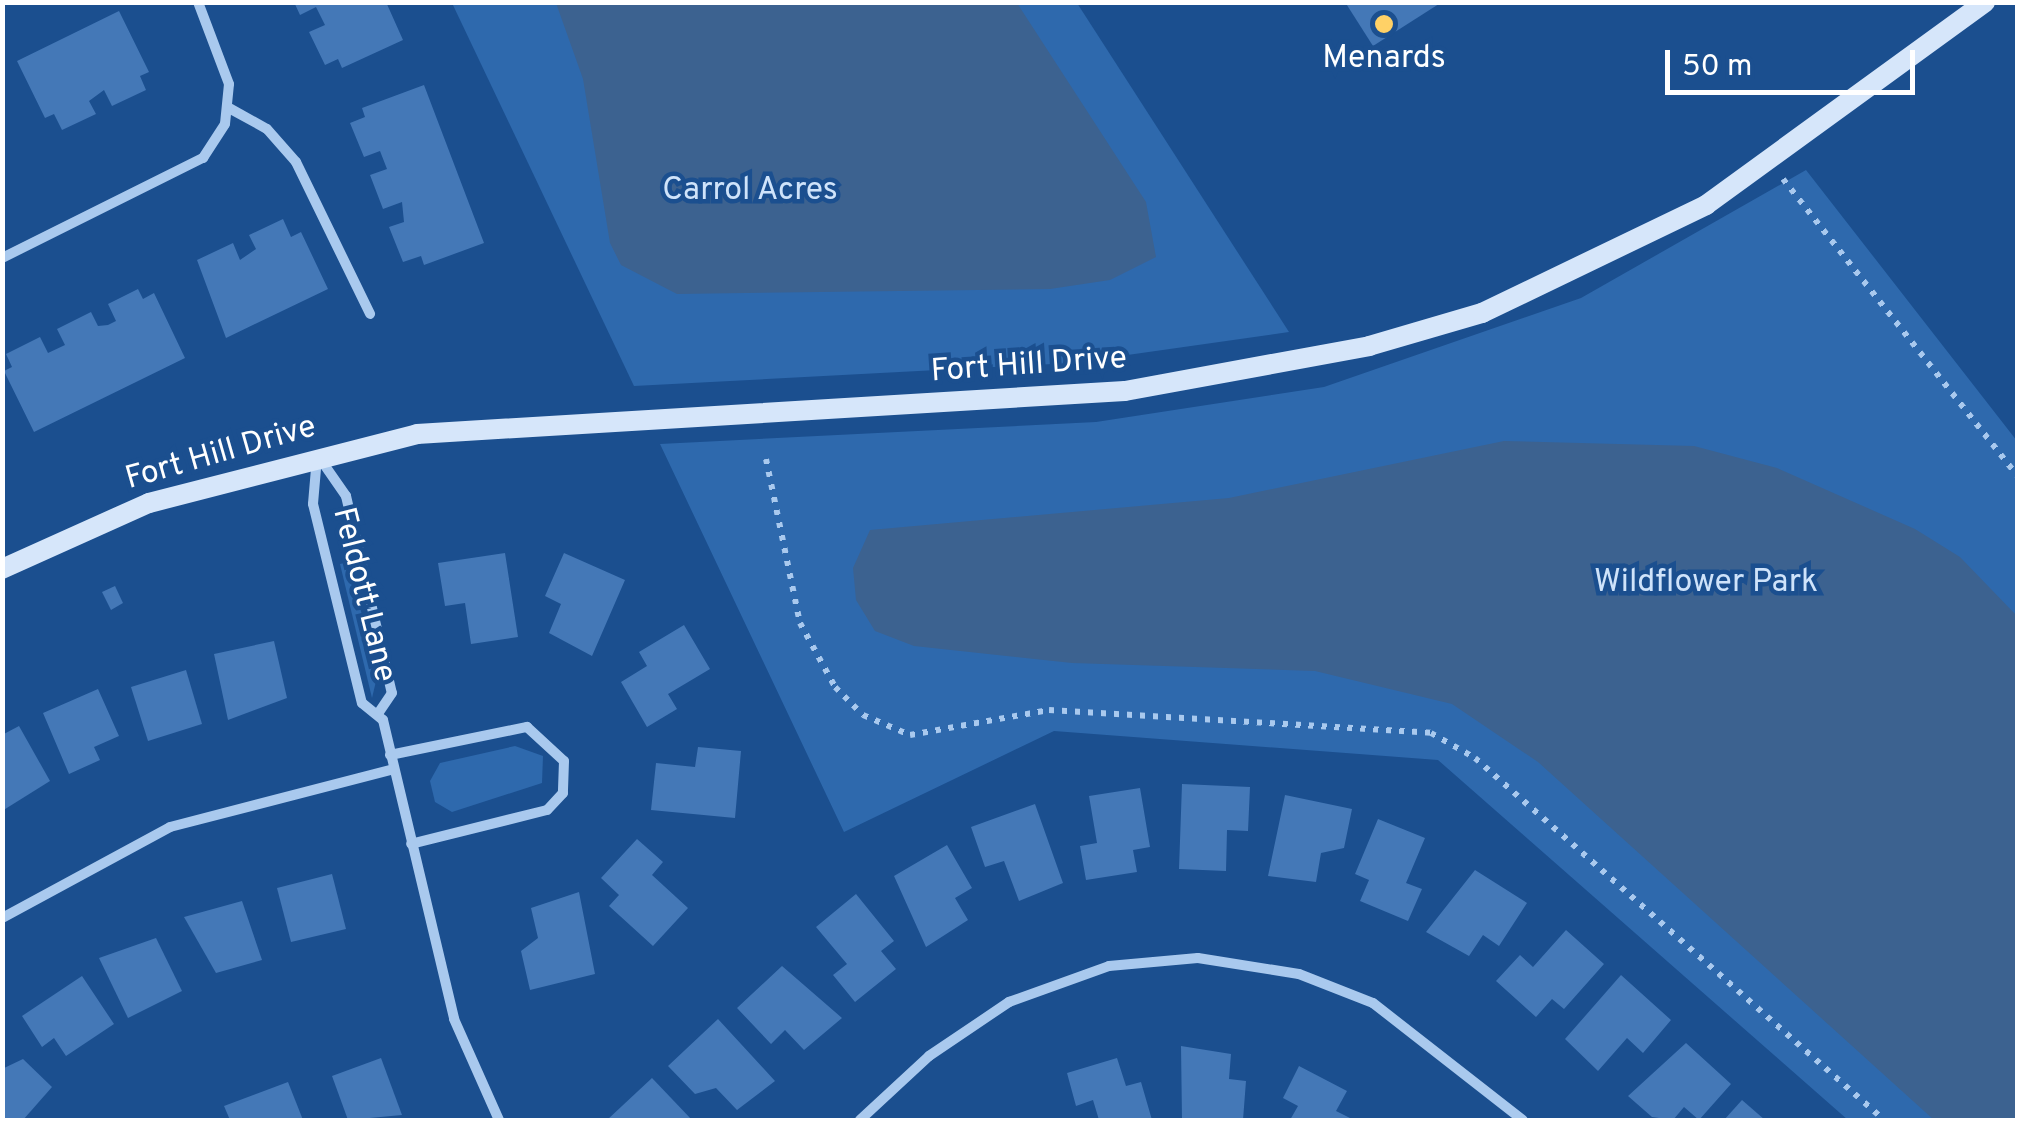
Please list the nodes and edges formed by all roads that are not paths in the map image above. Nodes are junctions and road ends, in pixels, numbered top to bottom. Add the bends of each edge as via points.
1 (198, 2) edge
2 (1985, 2) edge
3 (229, 108) junction
4 (2, 258) edge
5 (370, 314) dead end
6 (317, 456) junction
7 (2, 569) edge
8 (379, 712) junction
9 (390, 754) junction
10 (394, 769) junction
11 (411, 844) junction
12 (2, 918) edge
13 (498, 1120) edge
14 (860, 1120) edge
15 (1524, 1120) edge

1 - 3 street via 227,68
2 - 6 street, Fort Hill Drive via 1770,162 1594,264 1482,314 1249,373 780,414 527,420
3 - 4 street via 204,158
3 - 5 street via 267,129 296,162
6 - 7 street, Fort Hill Drive via 149,503
6 - 8 street, Feldott Lane via 313,504 362,703
6 - 8 street, Feldott Lane via 346,496 392,693
8 - 9 street, Feldott Lane
9 - 10 street, Feldott Lane
9 - 11 street via 527,727 564,762 563,793 547,810
10 - 11 street, Feldott Lane
10 - 12 street via 170,826
11 - 13 street, Feldott Lane via 454,1018
14 - 15 street via 929,1056 1009,1002 1109,966 1198,958 1281,969 1361,997 1416,1029

